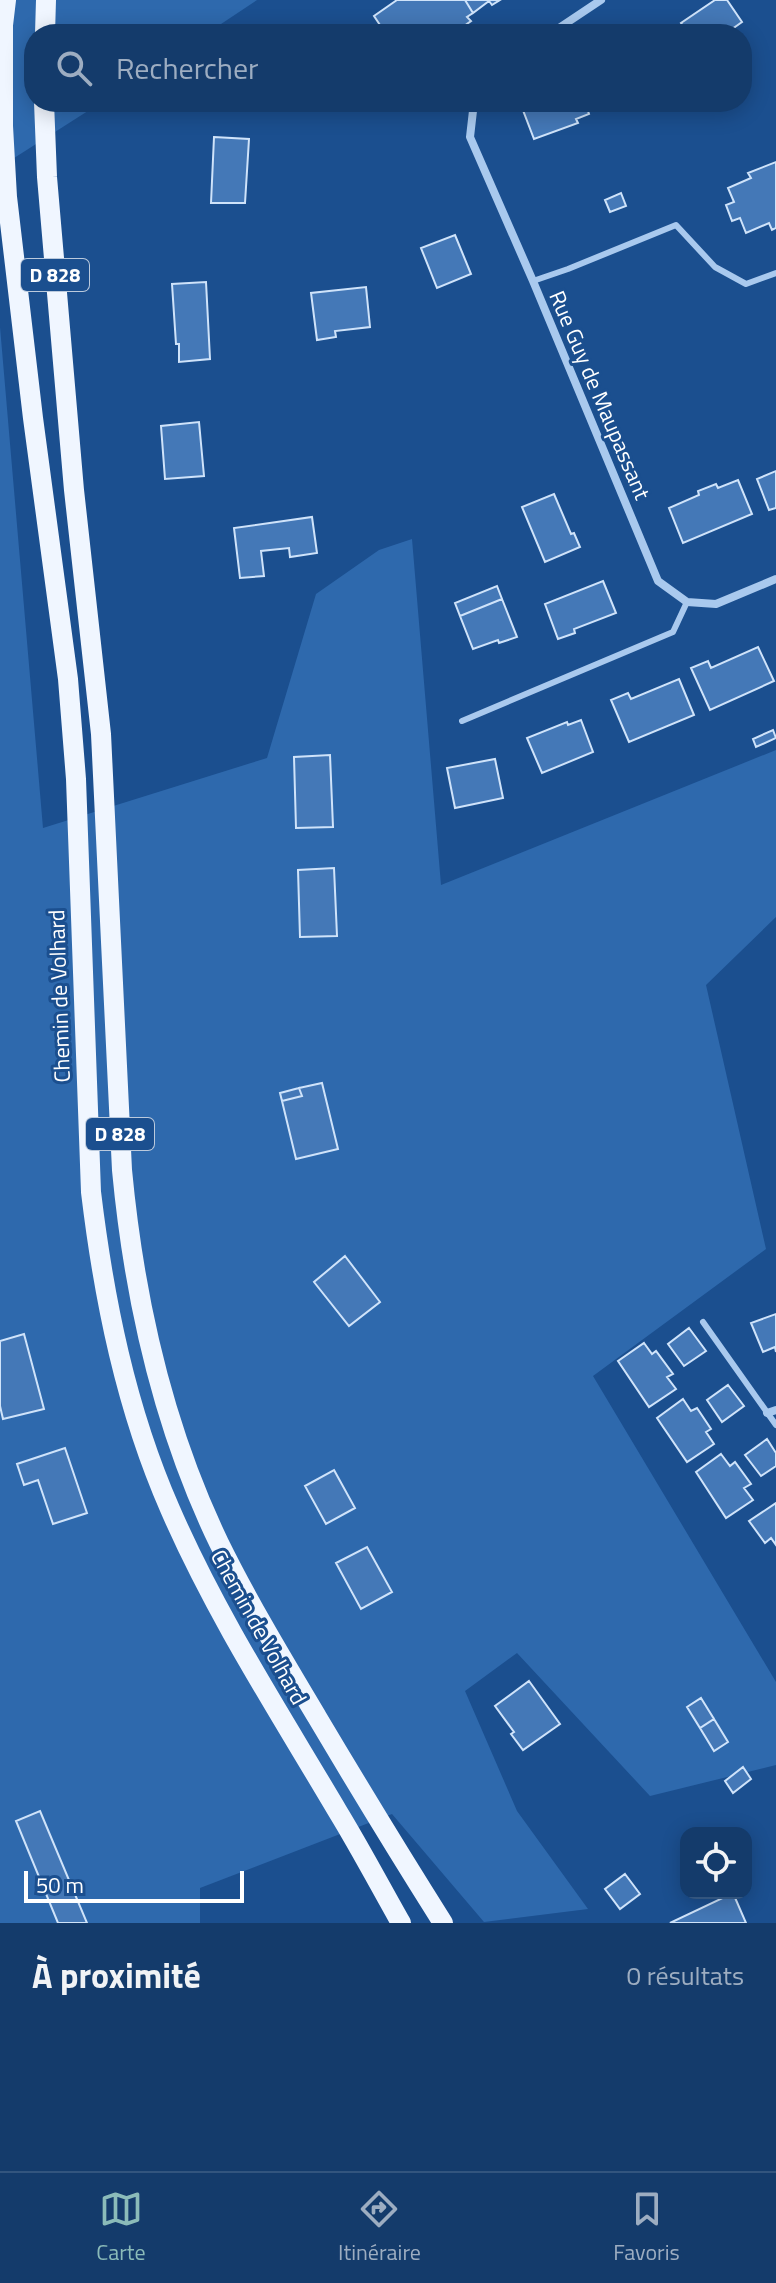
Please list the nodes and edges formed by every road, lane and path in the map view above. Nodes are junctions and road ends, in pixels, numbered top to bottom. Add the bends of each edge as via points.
1 (6, 0) edge
2 (46, 0) edge
3 (601, 0) edge
4 (45, 24) edge
5 (565, 24) edge
6 (44, 112) edge
7 (473, 112) edge
8 (776, 273) edge
9 (533, 281) junction
10 (776, 579) edge
11 (687, 602) junction
12 (462, 721) dead end
13 (703, 1322) dead end
14 (772, 1411) edge
15 (776, 1425) edge
16 (401, 1923) edge
17 (443, 1923) edge

1 - 16 main road, Chemin de Volhard / D 828 via 7,197 68,679 89,1162 99,1259 139,1424 169,1508 259,1682
2 - 4 main road
3 - 5 street
6 - 17 main road, Chemin de Volhard / D 828 via 74,490 101,734 122,1170 137,1285 158,1377 219,1542 273,1643
7 - 9 street, Rue Guy de Maupassant via 470,137
8 - 9 lane via 746,284 715,267 676,225
9 - 11 street, Rue Guy de Maupassant via 658,581
10 - 11 street via 716,604
11 - 12 lane via 673,632
13 - 14 lane
14 - 15 lane

